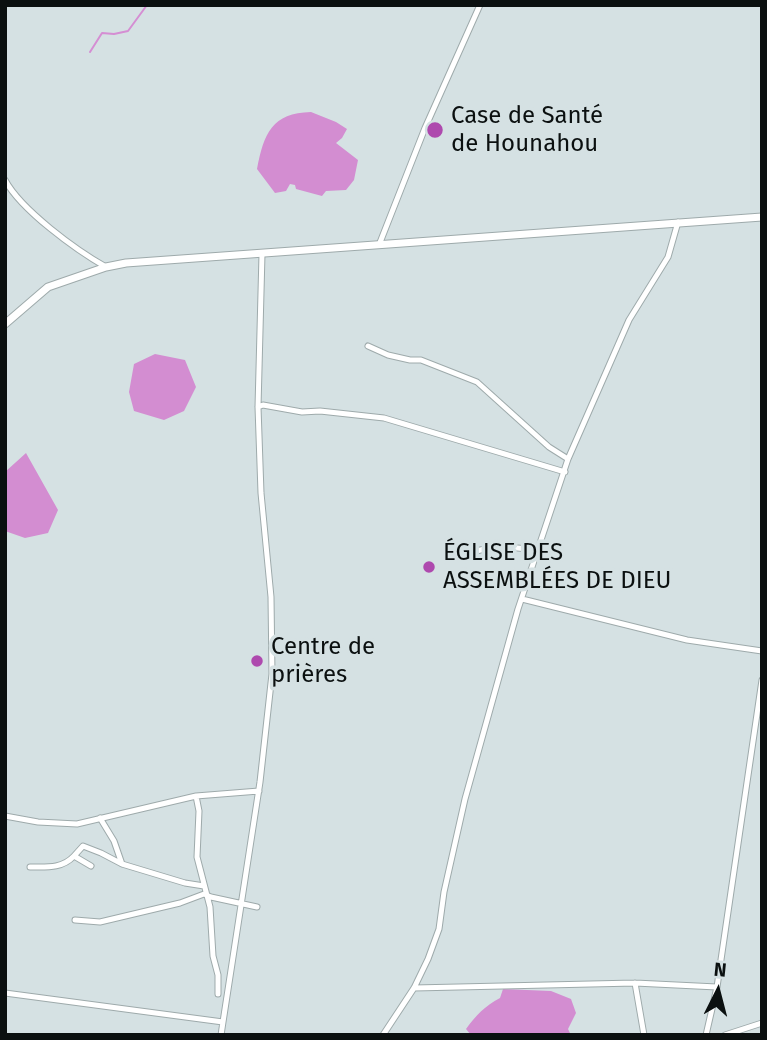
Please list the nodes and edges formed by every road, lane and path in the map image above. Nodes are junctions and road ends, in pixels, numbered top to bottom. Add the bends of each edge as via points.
1 (480, 5) edge
2 (5, 180) edge
3 (762, 217) edge
4 (678, 222) junction
5 (379, 245) junction
6 (262, 254) junction
7 (106, 267) junction
8 (5, 324) edge
9 (368, 346) dead end
10 (258, 407) junction
11 (568, 459) junction
12 (565, 472) junction
13 (538, 550) junction
14 (464, 554) dead end
15 (522, 599) junction
16 (762, 651) edge
17 (762, 680) edge
18 (259, 791) junction
19 (196, 796) junction
20 (5, 816) edge
21 (100, 818) junction
22 (74, 856) junction
23 (122, 864) junction
24 (91, 866) dead end
25 (30, 867) dead end
26 (204, 886) junction
27 (207, 894) junction
28 (240, 903) junction
29 (257, 906) dead end
30 (75, 920) dead end
31 (635, 983) junction
32 (717, 987) junction
33 (414, 988) junction
34 (5, 993) edge
35 (218, 994) dead end
36 (223, 1022) junction
37 (762, 1023) edge
38 (221, 1035) edge
39 (383, 1035) edge
40 (644, 1035) edge
41 (706, 1035) edge
42 (725, 1035) edge

1 - 5 street
2 - 7 street via 27,207
3 - 4 main road
4 - 5 main road
4 - 11 street via 668,257 629,320
5 - 6 main road
6 - 7 main road
6 - 10 street
7 - 8 main road via 48,287
9 - 11 street via 477,382
10 - 12 street via 384,418
10 - 18 street via 272,674
11 - 12 street
12 - 13 street
13 - 14 street via 497,547
13 - 15 street
15 - 16 street via 687,640
15 - 33 street via 465,799 439,929
17 - 32 street
18 - 19 street
18 - 28 street
19 - 21 street
19 - 26 street via 197,857
20 - 21 street via 77,824
21 - 23 street
22 - 23 street via 83,846
22 - 24 street
22 - 25 street via 64,864
23 - 26 street
26 - 27 street
27 - 28 street
27 - 30 street via 100,922
27 - 35 street
28 - 29 street
28 - 36 street
31 - 32 street
31 - 33 street
31 - 40 street
32 - 41 street
33 - 39 street
34 - 36 street
36 - 38 street
37 - 42 street

